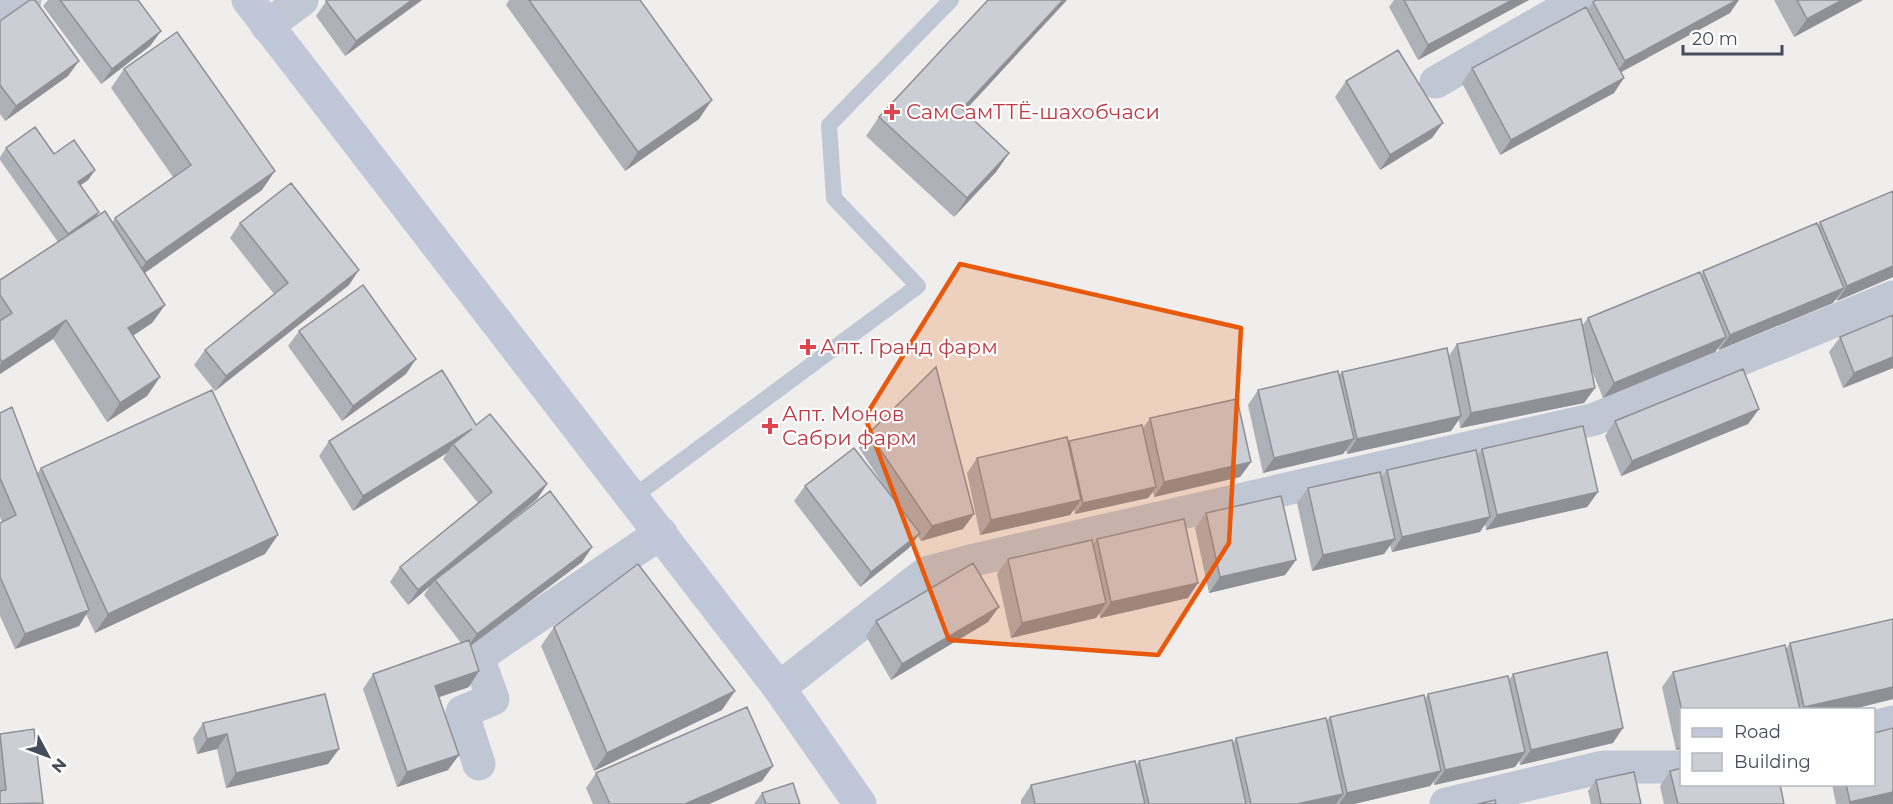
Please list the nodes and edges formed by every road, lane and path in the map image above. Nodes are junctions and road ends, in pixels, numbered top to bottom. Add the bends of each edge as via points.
1 (25, 0) edge
2 (248, 0) edge
3 (303, 0) edge
4 (951, 0) edge
5 (1579, 0) edge
6 (0, 16) edge
7 (267, 26) junction
8 (1436, 82) dead end
9 (1893, 297) edge
10 (633, 497) junction
11 (661, 533) junction
12 (779, 688) junction
13 (1893, 722) edge
14 (1875, 727) edge
15 (479, 764) dead end
16 (1680, 767) edge
17 (860, 804) edge
18 (1446, 804) edge

1 - 6 street
2 - 7 main road
3 - 7 street
4 - 10 lane via 829,125 834,198 918,286
5 - 8 street
7 - 10 main road
9 - 12 street via 1595,419 926,573
10 - 11 main road
11 - 12 main road
11 - 15 street via 478,657 493,699 462,712
12 - 17 main road
13 - 14 street
16 - 18 street via 1603,767

